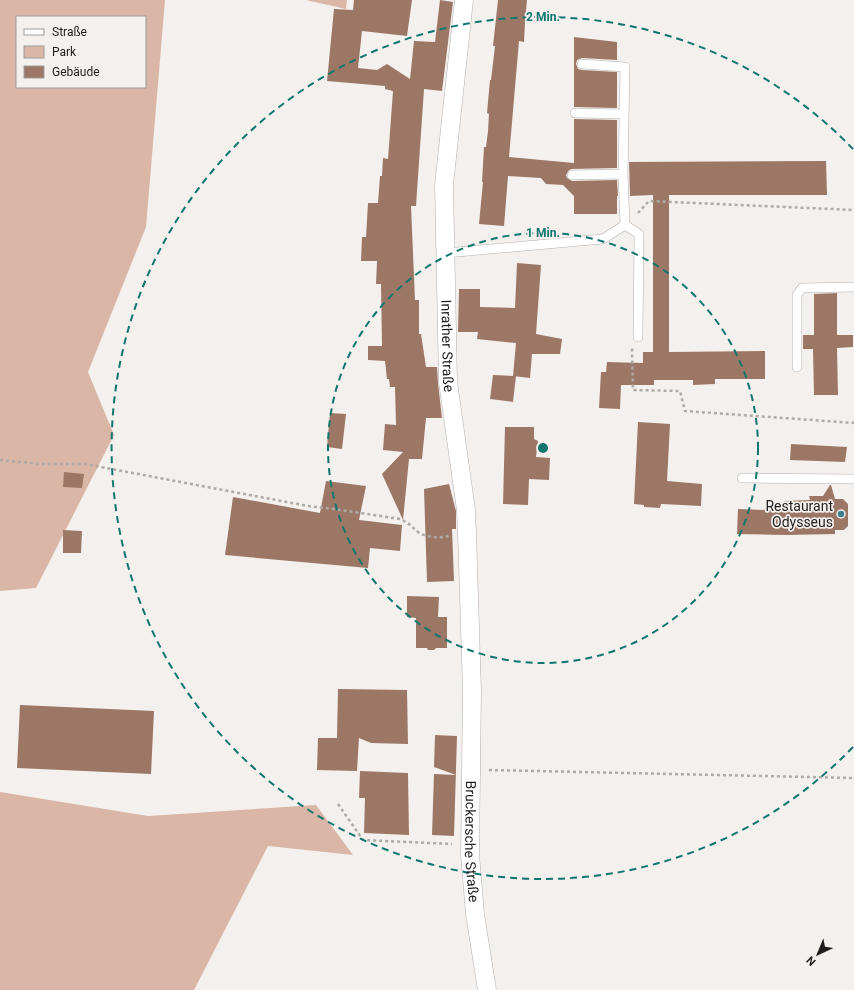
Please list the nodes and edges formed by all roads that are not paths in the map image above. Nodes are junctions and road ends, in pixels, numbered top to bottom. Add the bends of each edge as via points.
1 (464, 0) edge
2 (582, 64) dead end
3 (575, 113) dead end
4 (624, 114) junction
5 (623, 174) junction
6 (572, 175) dead end
7 (626, 225) junction
8 (446, 253) junction
9 (854, 287) edge
10 (638, 337) road end
11 (797, 367) dead end
12 (742, 478) dead end
13 (854, 479) edge
14 (472, 691) joint
15 (487, 990) edge

1 - 8 street, Inrather Straße via 444,185
2 - 4 lane via 625,67
3 - 4 lane
4 - 5 lane
5 - 6 lane
5 - 7 lane
7 - 8 lane via 603,239
7 - 10 lane via 639,234
8 - 14 street, Inrather Straße via 448,382 466,510
9 - 11 lane via 802,288 797,295
12 - 13 lane
14 - 15 street, Bruckersche Straße via 470,855 475,914

